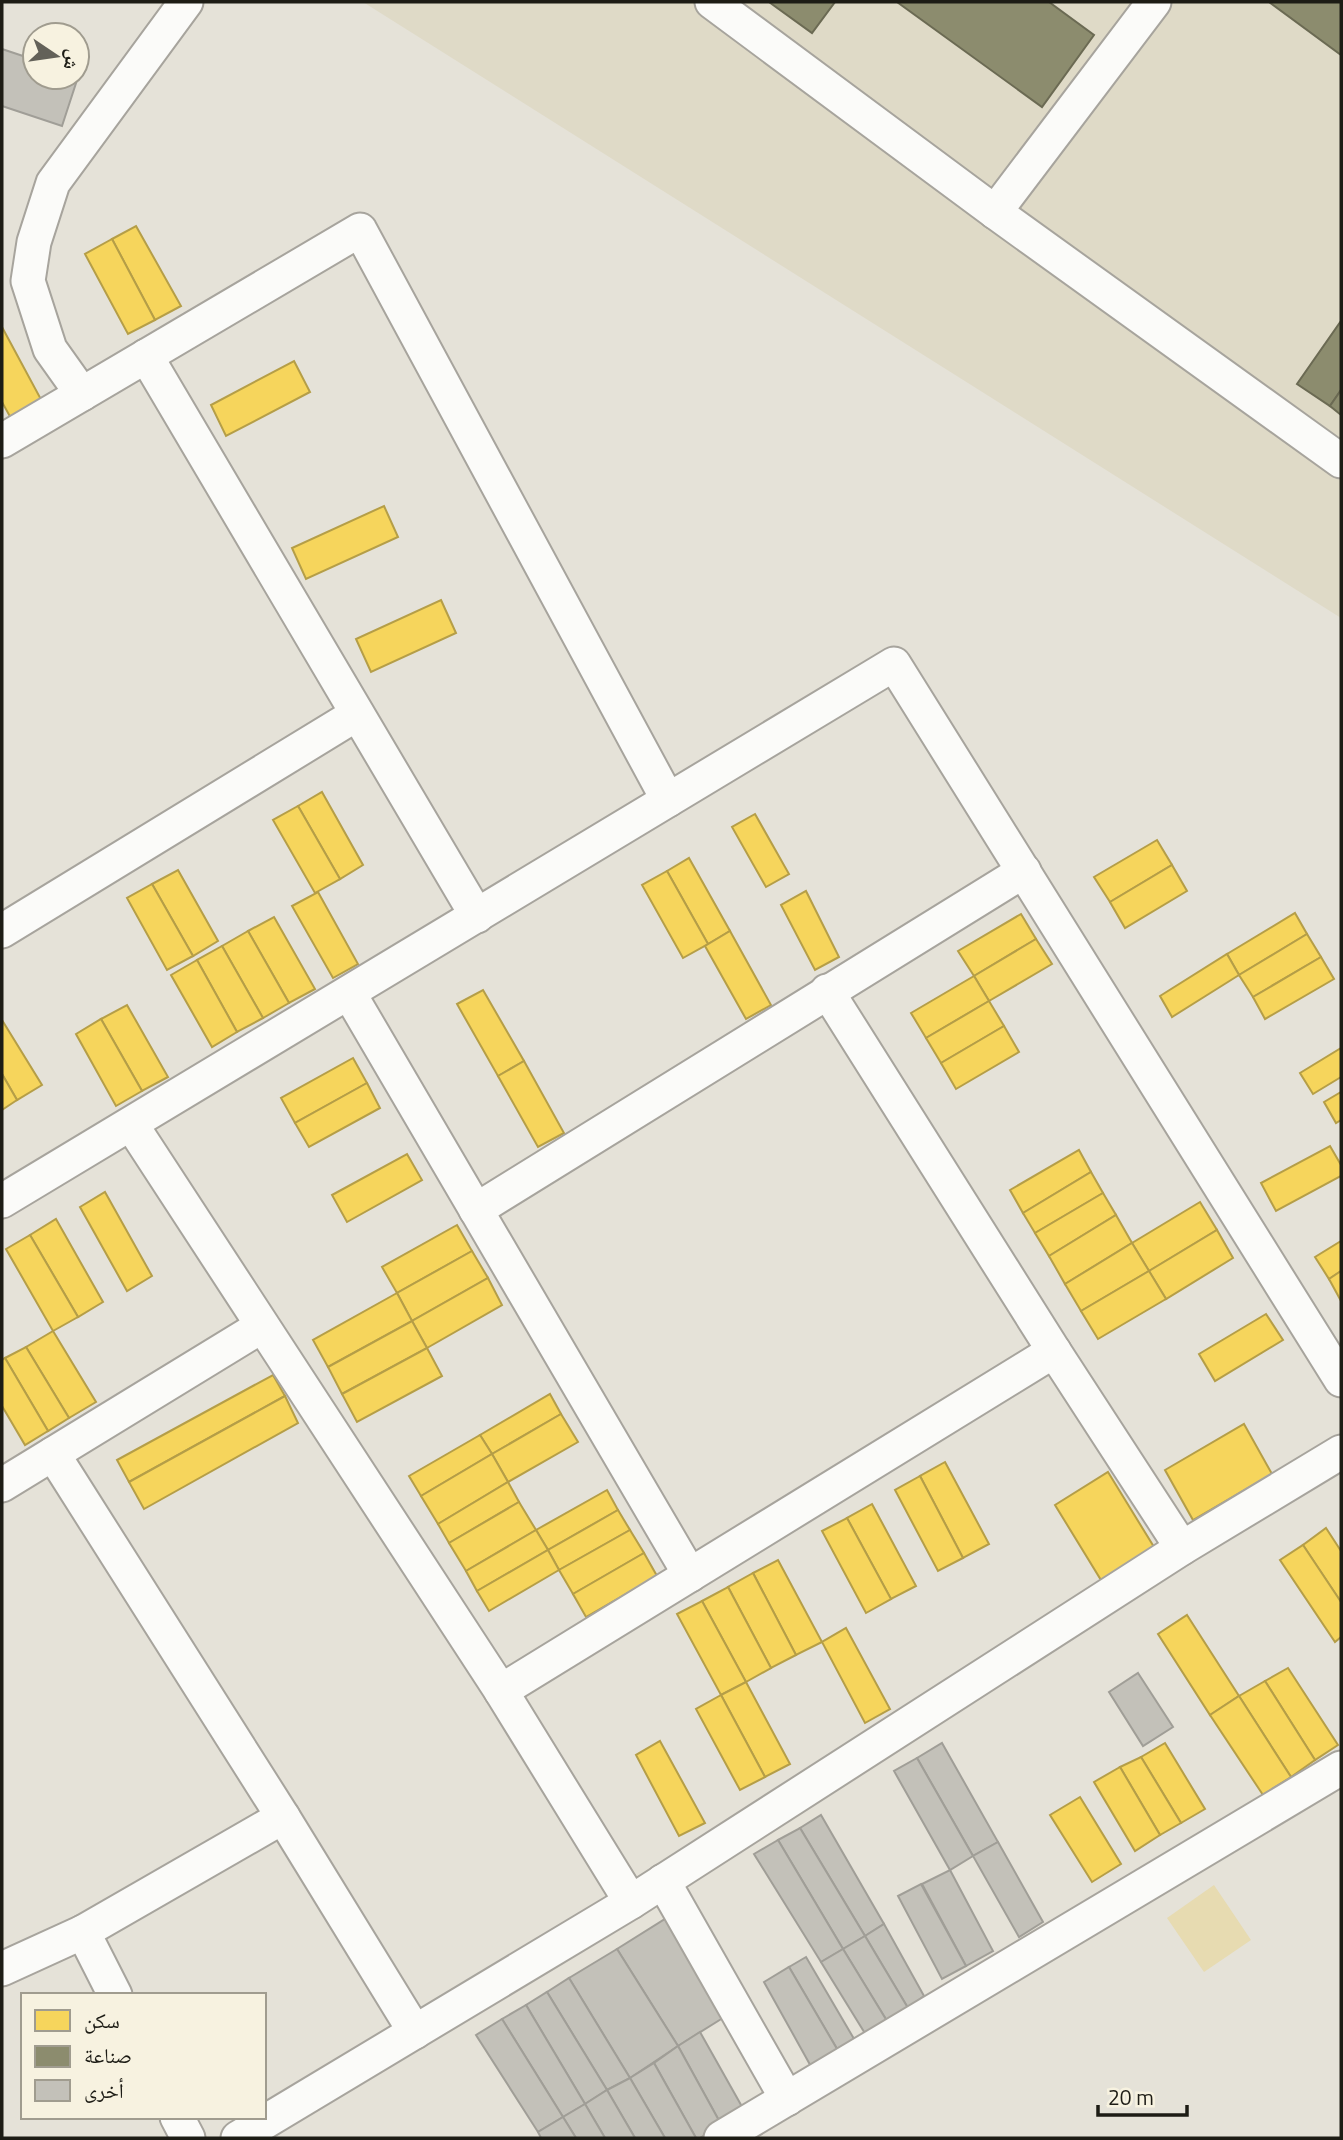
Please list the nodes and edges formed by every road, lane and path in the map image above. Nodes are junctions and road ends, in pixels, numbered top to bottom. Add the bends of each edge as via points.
1 (186, 2) edge
2 (712, 2) edge
3 (1154, 2) edge
4 (995, 212) junction
5 (146, 356) junction
6 (82, 394) junction
7 (2, 441) edge
8 (1341, 461) edge
9 (357, 714) junction
10 (668, 800) junction
11 (1024, 871) junction
12 (477, 916) junction
13 (2, 931) edge
14 (827, 991) junction
15 (349, 993) junction
16 (131, 1124) junction
17 (2, 1201) edge
18 (476, 1210) junction
19 (262, 1326) junction
20 (1054, 1351) junction
21 (1341, 1380) edge
22 (1341, 1452) edge
23 (53, 1454) junction
24 (2, 1485) edge
25 (1182, 1548) junction
26 (690, 1575) junction
27 (501, 1691) junction
28 (1341, 1768) edge
29 (283, 1816) junction
30 (663, 1881) junction
31 (631, 1902) junction
32 (83, 1932) junction
33 (2, 1969) edge
34 (114, 1993) edge
35 (415, 2032) junction
36 (786, 2099) junction
37 (178, 2119) edge
38 (188, 2138) edge
39 (238, 2138) edge
40 (721, 2138) edge

1 - 6 street via 53,183 34,242 28,281 50,349
2 - 4 street
3 - 4 street
4 - 8 street
5 - 6 street
5 - 9 street
5 - 10 street via 360,230
6 - 7 street
9 - 12 street
9 - 13 street
10 - 11 street via 894,664
10 - 12 street
11 - 14 street
11 - 21 street
12 - 15 street
14 - 18 street
14 - 20 street
15 - 16 street
15 - 18 street
16 - 17 street
16 - 19 street
18 - 26 street
19 - 23 street
19 - 27 street
20 - 25 street
20 - 26 street
22 - 25 street
23 - 24 street
23 - 29 street
25 - 30 street
26 - 27 street
27 - 31 street
28 - 36 street
29 - 32 street
29 - 35 street
30 - 31 street
30 - 36 street
31 - 35 street
32 - 33 street
32 - 34 street
35 - 39 street
36 - 40 street
37 - 38 street

